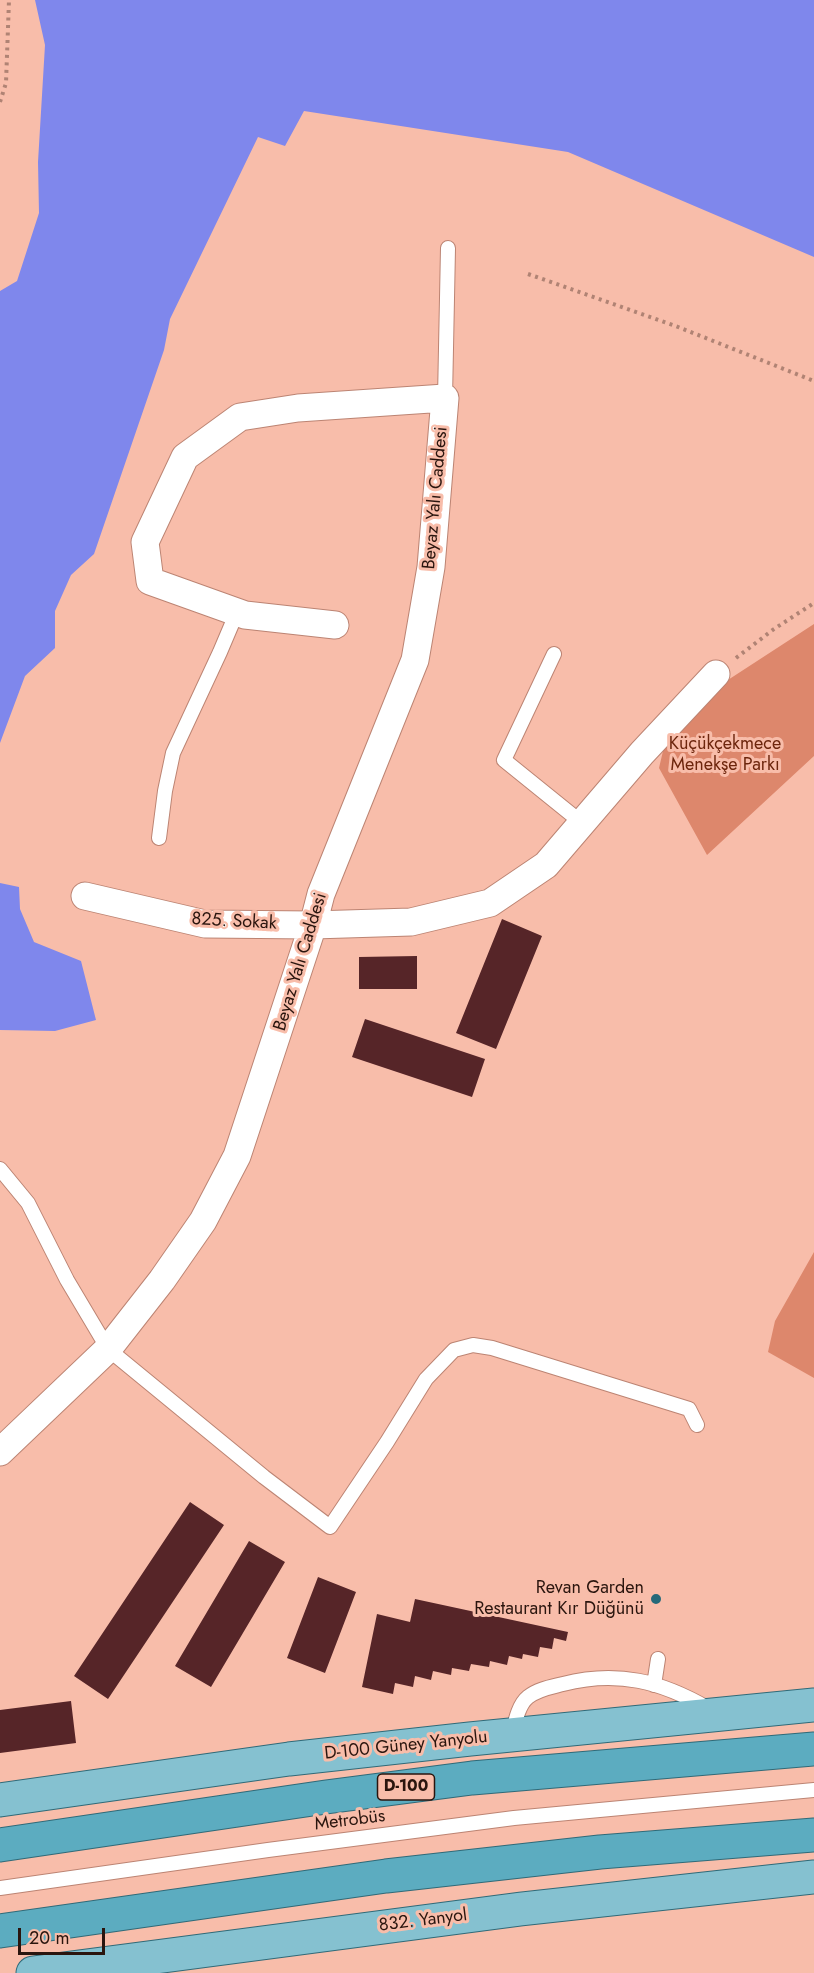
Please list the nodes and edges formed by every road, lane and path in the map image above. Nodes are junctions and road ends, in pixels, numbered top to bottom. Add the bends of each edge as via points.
1 (9, 0) edge
2 (0, 102) edge
3 (448, 248) dead end
4 (528, 274) dead end
5 (814, 381) edge
6 (445, 398) junction
7 (814, 603) edge
8 (237, 612) junction
9 (335, 626) dead end
10 (554, 654) dead end
11 (716, 674) joint
12 (582, 823) junction
13 (159, 838) dead end
14 (86, 897) dead end
15 (313, 925) junction
16 (0, 1169) edge
17 (108, 1349) junction
18 (697, 1425) dead end
19 (0, 1452) edge
20 (658, 1659) dead end
21 (654, 1685) junction
22 (814, 1705) edge
23 (719, 1714) junction
24 (512, 1735) junction
25 (814, 1749) edge
26 (814, 1790) edge
27 (0, 1800) edge
28 (814, 1835) edge
29 (0, 1845) edge
30 (814, 1877) edge
31 (0, 1888) edge
32 (0, 1931) edge
33 (33, 1973) edge

1 - 2 path via 6,83
3 - 6 lane
4 - 5 path
6 - 8 street via 298,408 240,417 185,457 145,542 150,581
6 - 15 street, Beyaz Yalı Caddesi via 431,567 415,660 321,894
7 - 11 path
8 - 9 street
8 - 13 lane via 173,753
10 - 12 lane via 504,760
11 - 12 street, 825. Sokak
12 - 15 street, 825. Sokak via 546,865 490,903 411,922
14 - 15 street, 825. Sokak via 205,924
15 - 17 street, Beyaz Yalı Caddesi via 237,1156 203,1221
16 - 17 lane via 28,1203
17 - 18 lane via 330,1527 426,1379 454,1350 473,1345 517,1354 689,1409
17 - 19 street, Beyaz Yalı Caddesi
20 - 21 lane
21 - 23 lane
21 - 24 lane via 634,1678 607,1677 540,1690 526,1698
22 - 23 main road, D-100 Güney Yanyolu
23 - 24 main road, D-100 Güney Yanyolu
24 - 27 main road, D-100 Güney Yanyolu via 289,1759
25 - 29 highway, D-100 via 472,1778
26 - 31 lane, Metrobüs via 514,1818
28 - 32 highway via 600,1852 386,1876
30 - 33 main road, 832. Yanyol via 521,1909

